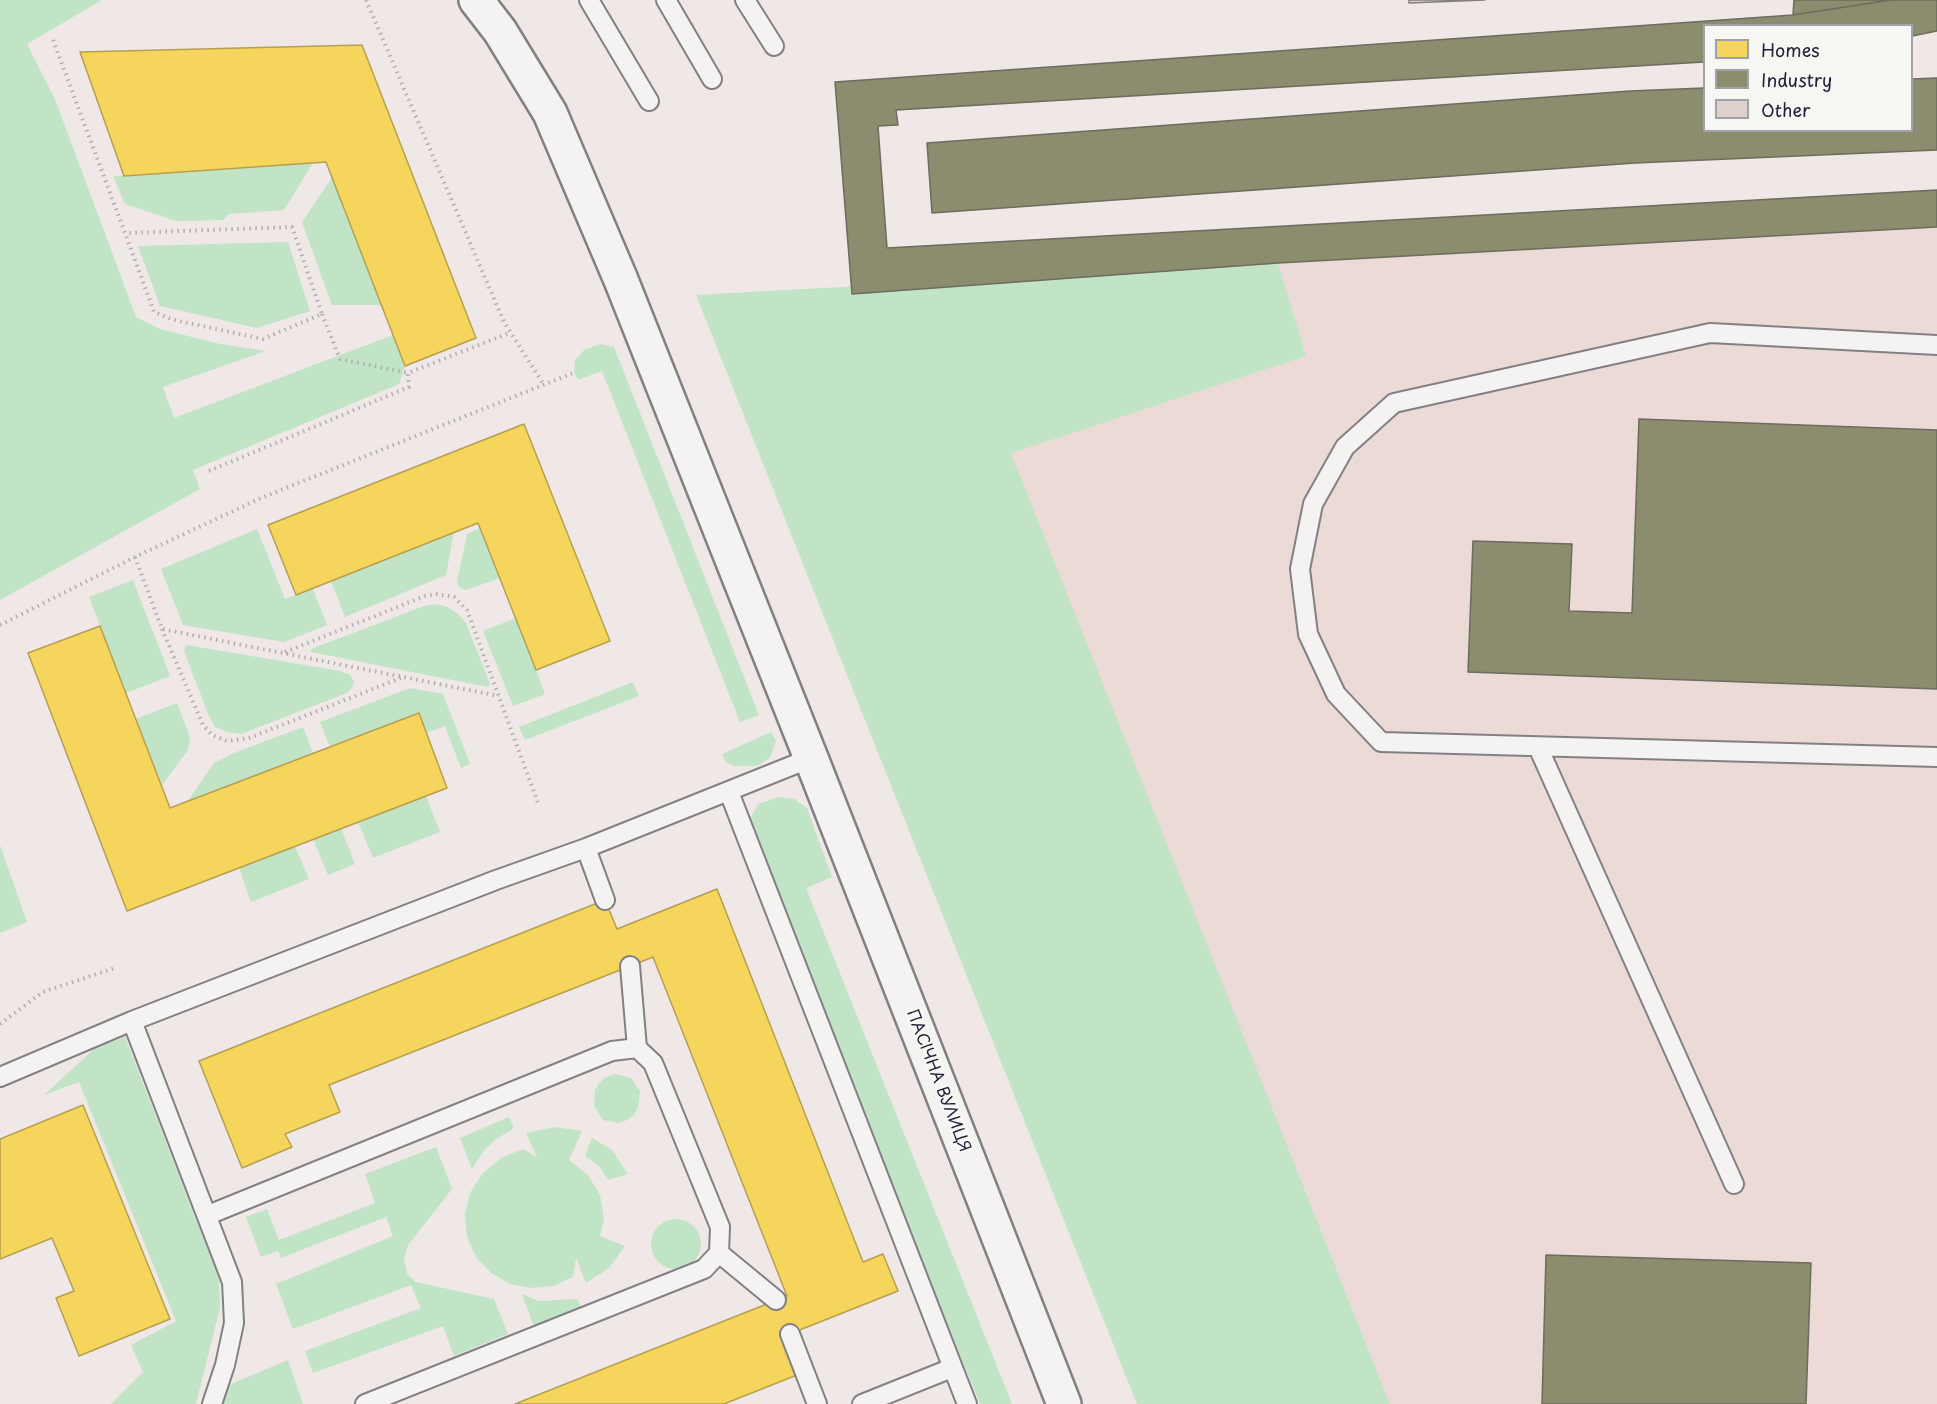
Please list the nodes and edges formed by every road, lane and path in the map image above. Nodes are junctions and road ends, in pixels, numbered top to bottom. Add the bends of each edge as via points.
1 (366, 0) edge
2 (476, 0) edge
3 (589, 0) edge
4 (666, 0) edge
5 (745, 0) edge
6 (53, 40) dead end
7 (774, 46) dead end
8 (712, 79) dead end
9 (649, 101) dead end
10 (124, 233) junction
11 (322, 314) junction
12 (509, 333) junction
13 (1937, 345) edge
14 (408, 373) junction
15 (573, 373) dead end
16 (544, 385) junction
17 (209, 471) dead end
18 (135, 557) junction
19 (0, 625) edge
20 (162, 629) junction
21 (282, 653) junction
22 (404, 677) junction
23 (499, 696) junction
24 (1538, 747) junction
25 (1937, 757) edge
26 (811, 758) junction
27 (729, 792) junction
28 (538, 803) dead end
29 (586, 848) junction
30 (605, 900) dead end
31 (630, 966) dead end
32 (115, 968) dead end
33 (132, 1021) junction
34 (0, 1024) edge
35 (637, 1048) junction
36 (0, 1077) edge
37 (1734, 1184) dead end
38 (207, 1215) junction
39 (719, 1253) junction
40 (776, 1300) dead end
41 (790, 1334) dead end
42 (952, 1368) junction
43 (212, 1404) edge
44 (365, 1404) edge
45 (817, 1404) edge
46 (862, 1404) edge
47 (967, 1404) edge
48 (1064, 1404) edge

1 - 12 path
2 - 26 street, ПАСІЧНА ВУЛИЦЯ via 550,113 621,280
3 - 9 lane
4 - 8 lane
5 - 7 lane
6 - 10 path
10 - 11 path via 292,227
10 - 11 path via 154,312 263,339
11 - 14 path via 340,359
12 - 14 path
12 - 16 path
13 - 24 lane via 1710,333 1394,403 1345,447 1313,504 1300,569 1308,634 1335,694 1381,742
14 - 17 path via 409,387
15 - 16 path
16 - 18 path via 261,498
18 - 19 path
18 - 20 path
20 - 21 path
20 - 22 path via 203,725 212,735 227,741 249,738
21 - 22 path
21 - 23 path via 425,597 454,597 466,610
22 - 23 path
23 - 28 path
24 - 25 lane
24 - 37 lane
26 - 27 lane
26 - 48 street, ПАСІЧНА ВУЛИЦЯ
27 - 29 lane
27 - 42 lane
29 - 30 lane
29 - 33 lane
31 - 35 lane
32 - 34 path via 43,992
33 - 36 lane
33 - 38 lane
35 - 38 lane via 612,1051
35 - 39 lane via 653,1063 716,1216 720,1227
38 - 43 lane via 232,1282 234,1323
39 - 40 lane
39 - 44 lane via 704,1269
41 - 45 lane
42 - 46 lane
42 - 47 lane

